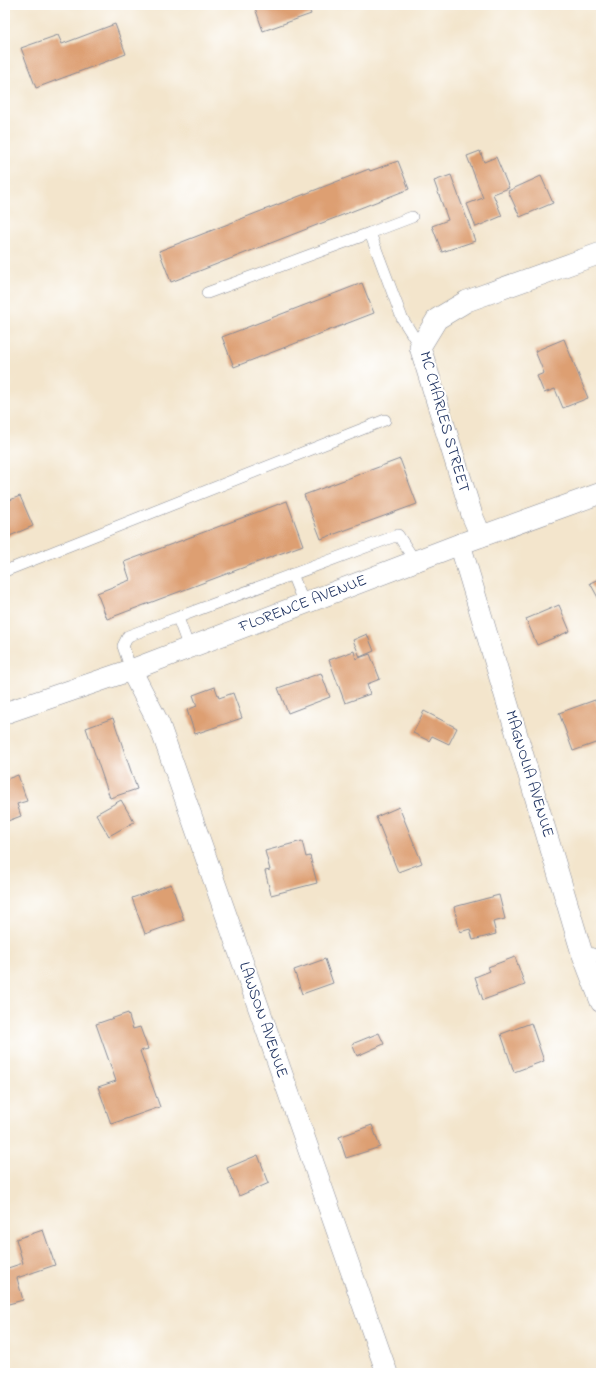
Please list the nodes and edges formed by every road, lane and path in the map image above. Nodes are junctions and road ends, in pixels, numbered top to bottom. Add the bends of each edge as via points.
1 (412, 217) dead end
2 (370, 233) junction
3 (601, 253) edge
4 (207, 292) dead end
5 (420, 347) junction
6 (385, 420) dead end
7 (601, 493) edge
8 (481, 536) junction
9 (460, 544) junction
10 (415, 561) junction
11 (5, 570) edge
12 (292, 574) junction
13 (304, 604) junction
14 (178, 618) junction
15 (189, 648) junction
16 (131, 670) junction
17 (5, 713) edge
18 (582, 950) junction
19 (601, 956) edge
20 (601, 1002) edge
21 (387, 1373) edge

1 - 2 lane
2 - 4 lane
2 - 5 lane via 402,318
3 - 5 street, MC CHARLES STREET via 468,301 438,319
5 - 8 street, MC CHARLES STREET via 472,515
6 - 11 lane
7 - 8 street, FLORENCE AVENUE
8 - 9 street, FLORENCE AVENUE
9 - 10 street, FLORENCE AVENUE
9 - 18 street, MAGNOLIA AVENUE
10 - 12 lane via 398,535
10 - 13 street, FLORENCE AVENUE
12 - 13 lane
12 - 14 lane
13 - 15 street, FLORENCE AVENUE
14 - 15 lane
14 - 16 lane via 128,636 123,646
15 - 16 street, FLORENCE AVENUE
16 - 17 street, FLORENCE AVENUE
16 - 21 street, LAWSON AVENUE via 159,724
18 - 19 lane
18 - 20 street, MAGNOLIA AVENUE

